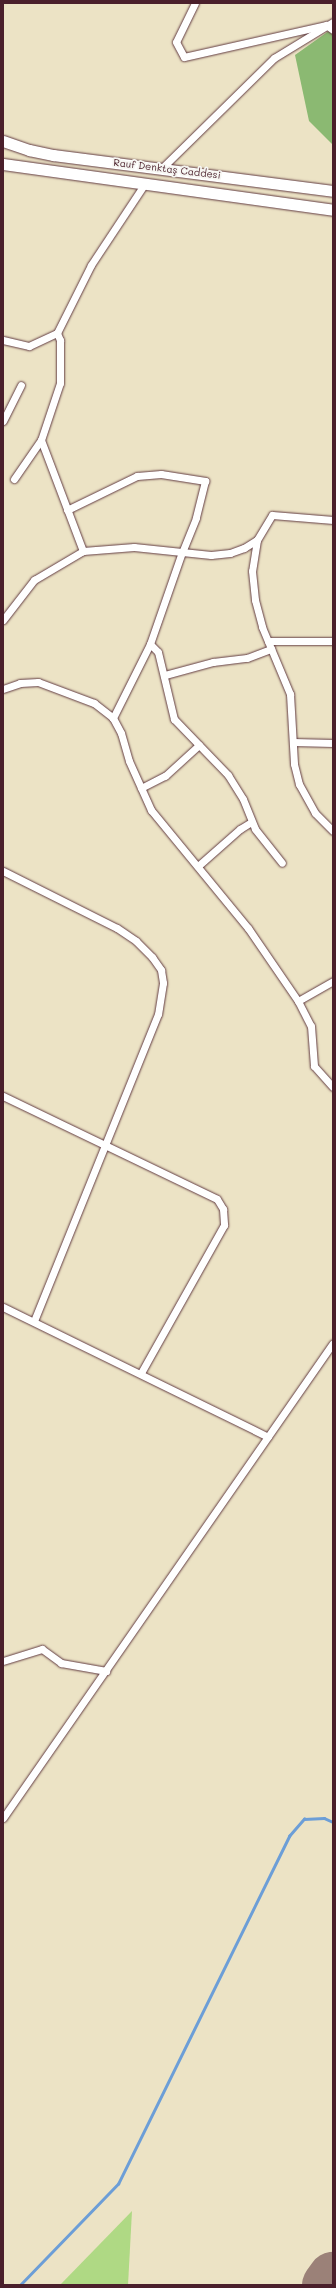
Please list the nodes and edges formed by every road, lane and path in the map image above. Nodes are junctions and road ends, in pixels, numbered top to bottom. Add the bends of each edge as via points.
1 (195, 3) edge
2 (330, 23) edge
3 (333, 30) edge
4 (3, 141) edge
5 (3, 164) edge
6 (162, 168) junction
7 (144, 185) junction
8 (333, 191) edge
9 (333, 210) edge
10 (57, 333) junction
11 (3, 340) edge
12 (21, 385) dead end
13 (3, 421) edge
14 (41, 440) junction
15 (14, 479) dead end
16 (67, 510) junction
17 (333, 520) edge
18 (257, 540) junction
19 (83, 551) junction
20 (182, 552) junction
21 (3, 620) edge
22 (268, 641) junction
23 (333, 641) edge
24 (150, 644) junction
25 (271, 649) junction
26 (164, 675) junction
27 (3, 689) edge
28 (113, 718) junction
29 (293, 742) junction
30 (333, 743) edge
31 (199, 744) junction
32 (141, 788) junction
33 (251, 822) junction
34 (333, 831) edge
35 (282, 863) dead end
36 (198, 866) junction
37 (3, 871) edge
38 (333, 981) edge
39 (298, 1002) junction
40 (333, 1087) edge
41 (3, 1096) edge
42 (107, 1144) junction
43 (3, 1307) edge
44 (34, 1321) junction
45 (333, 1343) edge
46 (141, 1373) junction
47 (268, 1437) junction
48 (3, 1661) edge
49 (106, 1671) junction
50 (3, 1818) edge

1 - 2 street via 176,42 184,57
2 - 3 street
2 - 6 street via 274,58
4 - 6 main road, Rauf Denktaş Caddesi via 29,150
5 - 7 main road, Rauf Denktaş Caddesi
6 - 8 main road, Rauf Denktaş Caddesi
7 - 9 main road, Rauf Denktaş Caddesi
7 - 10 street via 91,265
10 - 11 street via 29,346
10 - 14 street via 60,340 60,383
12 - 13 street
14 - 15 street
14 - 16 street
16 - 19 street
16 - 20 street via 145,474 205,481 196,518
17 - 18 street via 276,513 270,517
18 - 20 street via 230,553 212,555
18 - 22 street via 253,561 253,586
19 - 20 street via 134,547
19 - 21 street via 34,580
20 - 24 street
22 - 23 street
22 - 25 street
24 - 26 street via 158,652
24 - 28 street
25 - 26 street via 247,658 213,662
25 - 29 street via 290,694
26 - 31 street via 174,719
27 - 28 street via 20,683 38,682 94,703
28 - 32 street
29 - 30 street
29 - 34 street via 294,764 303,794 315,813
31 - 32 street via 165,776
31 - 33 street via 234,783
32 - 36 street via 151,810
33 - 35 street
33 - 36 street
36 - 39 street via 248,928
37 - 42 street via 117,928 136,941 161,970 163,983 158,1014
38 - 39 street
39 - 40 street via 312,1026 314,1066
41 - 42 street
42 - 44 street
42 - 46 street via 217,1200 223,1209 224,1225
43 - 44 street
44 - 46 street
45 - 47 street
46 - 47 street
47 - 49 street
48 - 49 street via 42,1649 60,1663
49 - 50 street

